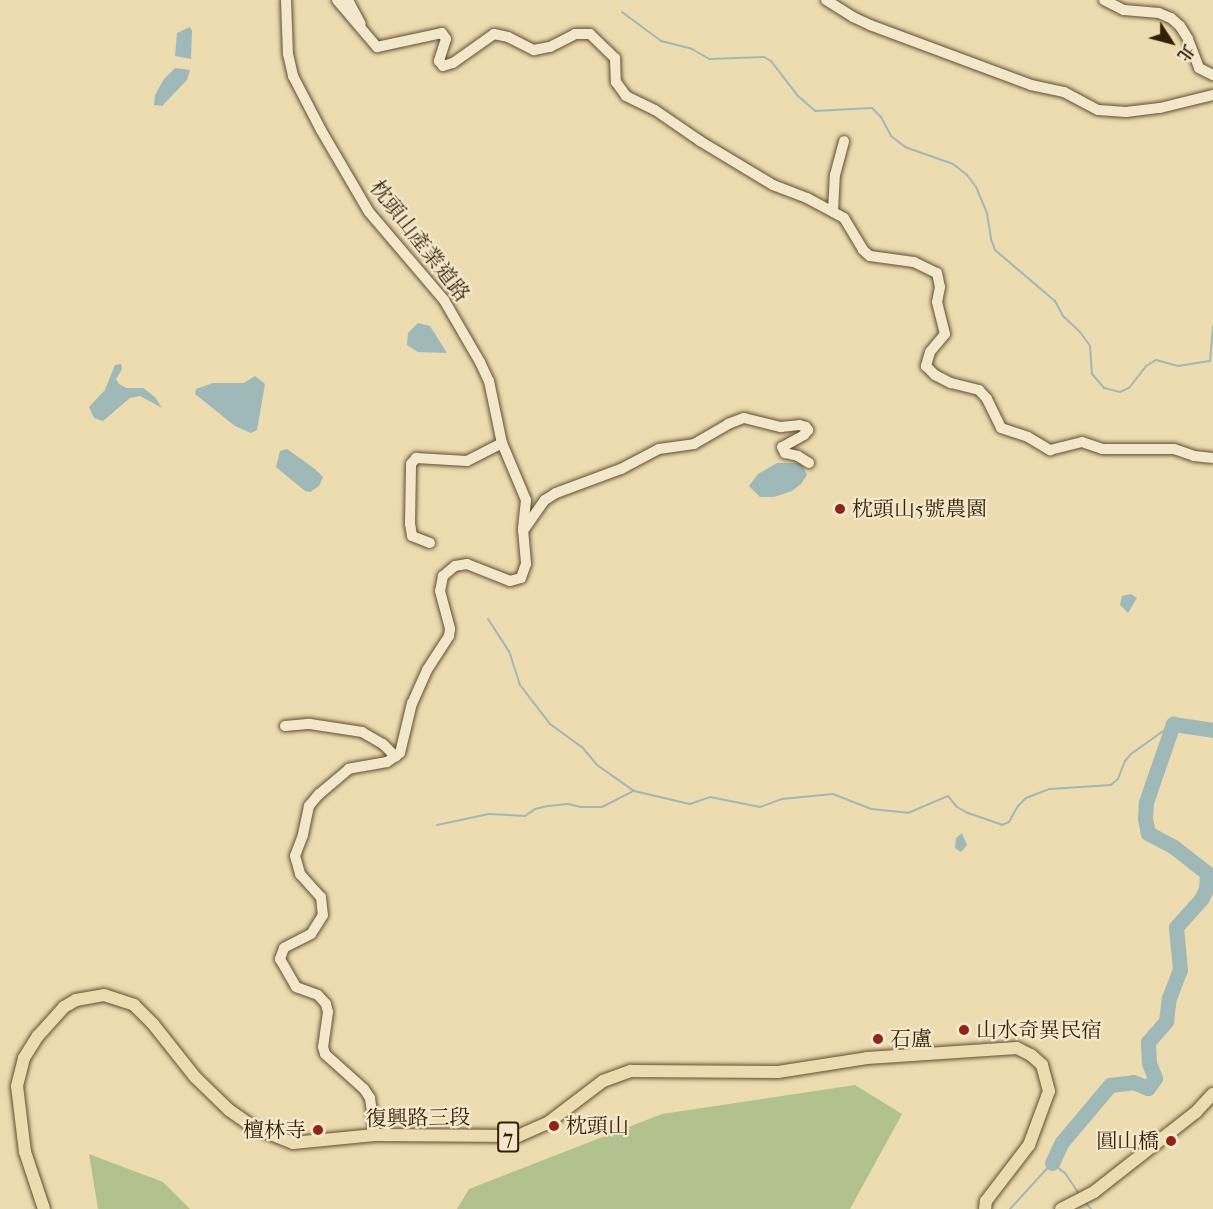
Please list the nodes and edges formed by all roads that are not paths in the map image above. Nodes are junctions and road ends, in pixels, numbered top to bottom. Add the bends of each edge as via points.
1 (337, 0) edge
2 (348, 0) edge
3 (826, 0) edge
4 (1104, 0) edge
5 (288, 1) edge
6 (362, 27) junction
7 (1213, 75) edge
8 (1213, 95) edge
9 (844, 141) dead end
10 (833, 211) junction
11 (502, 443) junction
12 (1213, 458) edge
13 (809, 463) dead end
14 (523, 531) junction
15 (429, 543) dead end
16 (285, 726) dead end
17 (396, 758) junction
18 (1213, 1094) edge
19 (375, 1135) junction
20 (1075, 1204) edge
21 (44, 1209) edge
22 (985, 1209) edge
23 (1061, 1209) edge

1 - 6 street
2 - 6 street
3 - 8 street via 870,25 1031,85 1064,92 1098,110 1160,108
4 - 7 street via 1124,10 1171,18 1188,39 1199,68
5 - 11 street, 枕頭山產業道路 via 288,54 293,76 369,212 444,300 480,362 489,381
6 - 10 street via 373,46 381,48 441,33 446,39 439,62 443,66 494,34 534,50 550,47 575,34 590,34 615,58 616,82 626,96 655,110 773,185
9 - 10 street via 835,176
10 - 12 street via 849,225 866,254 914,262 937,273 937,302 945,334 930,352 926,366 951,383 979,390 1001,428 1050,450 1082,442 1102,448 1174,449
11 - 14 street, 枕頭山產業道路 via 525,493
11 - 15 street via 467,460 416,458 411,464 412,536
13 - 14 street via 783,450 784,444 807,433 803,425 781,427 744,418 701,441 655,451 621,469 556,493 545,500
14 - 17 street, 枕頭山產業道路 via 526,564 516,581 467,564 455,566 443,576 440,591 449,636 412,703
16 - 17 street via 310,724 362,732 383,744
17 - 19 street via 344,772 309,806 295,865 321,897 324,915 311,934 284,948 280,959 296,987 318,995 326,1004 325,1054 370,1098
18 - 20 main road via 1197,1112
19 - 21 main road, 復興路三段 / 7 via 315,1143 275,1138 229,1110 195,1077 134,1005 104,995 89,997 64,1007 38,1036 24,1058 17,1086 25,1152
19 - 22 main road, 復興路三段 / 7 via 518,1136 549,1122 603,1081 631,1071 778,1072 867,1058 1017,1048 1042,1065 1049,1090 1029,1145 986,1201
20 - 23 main road

